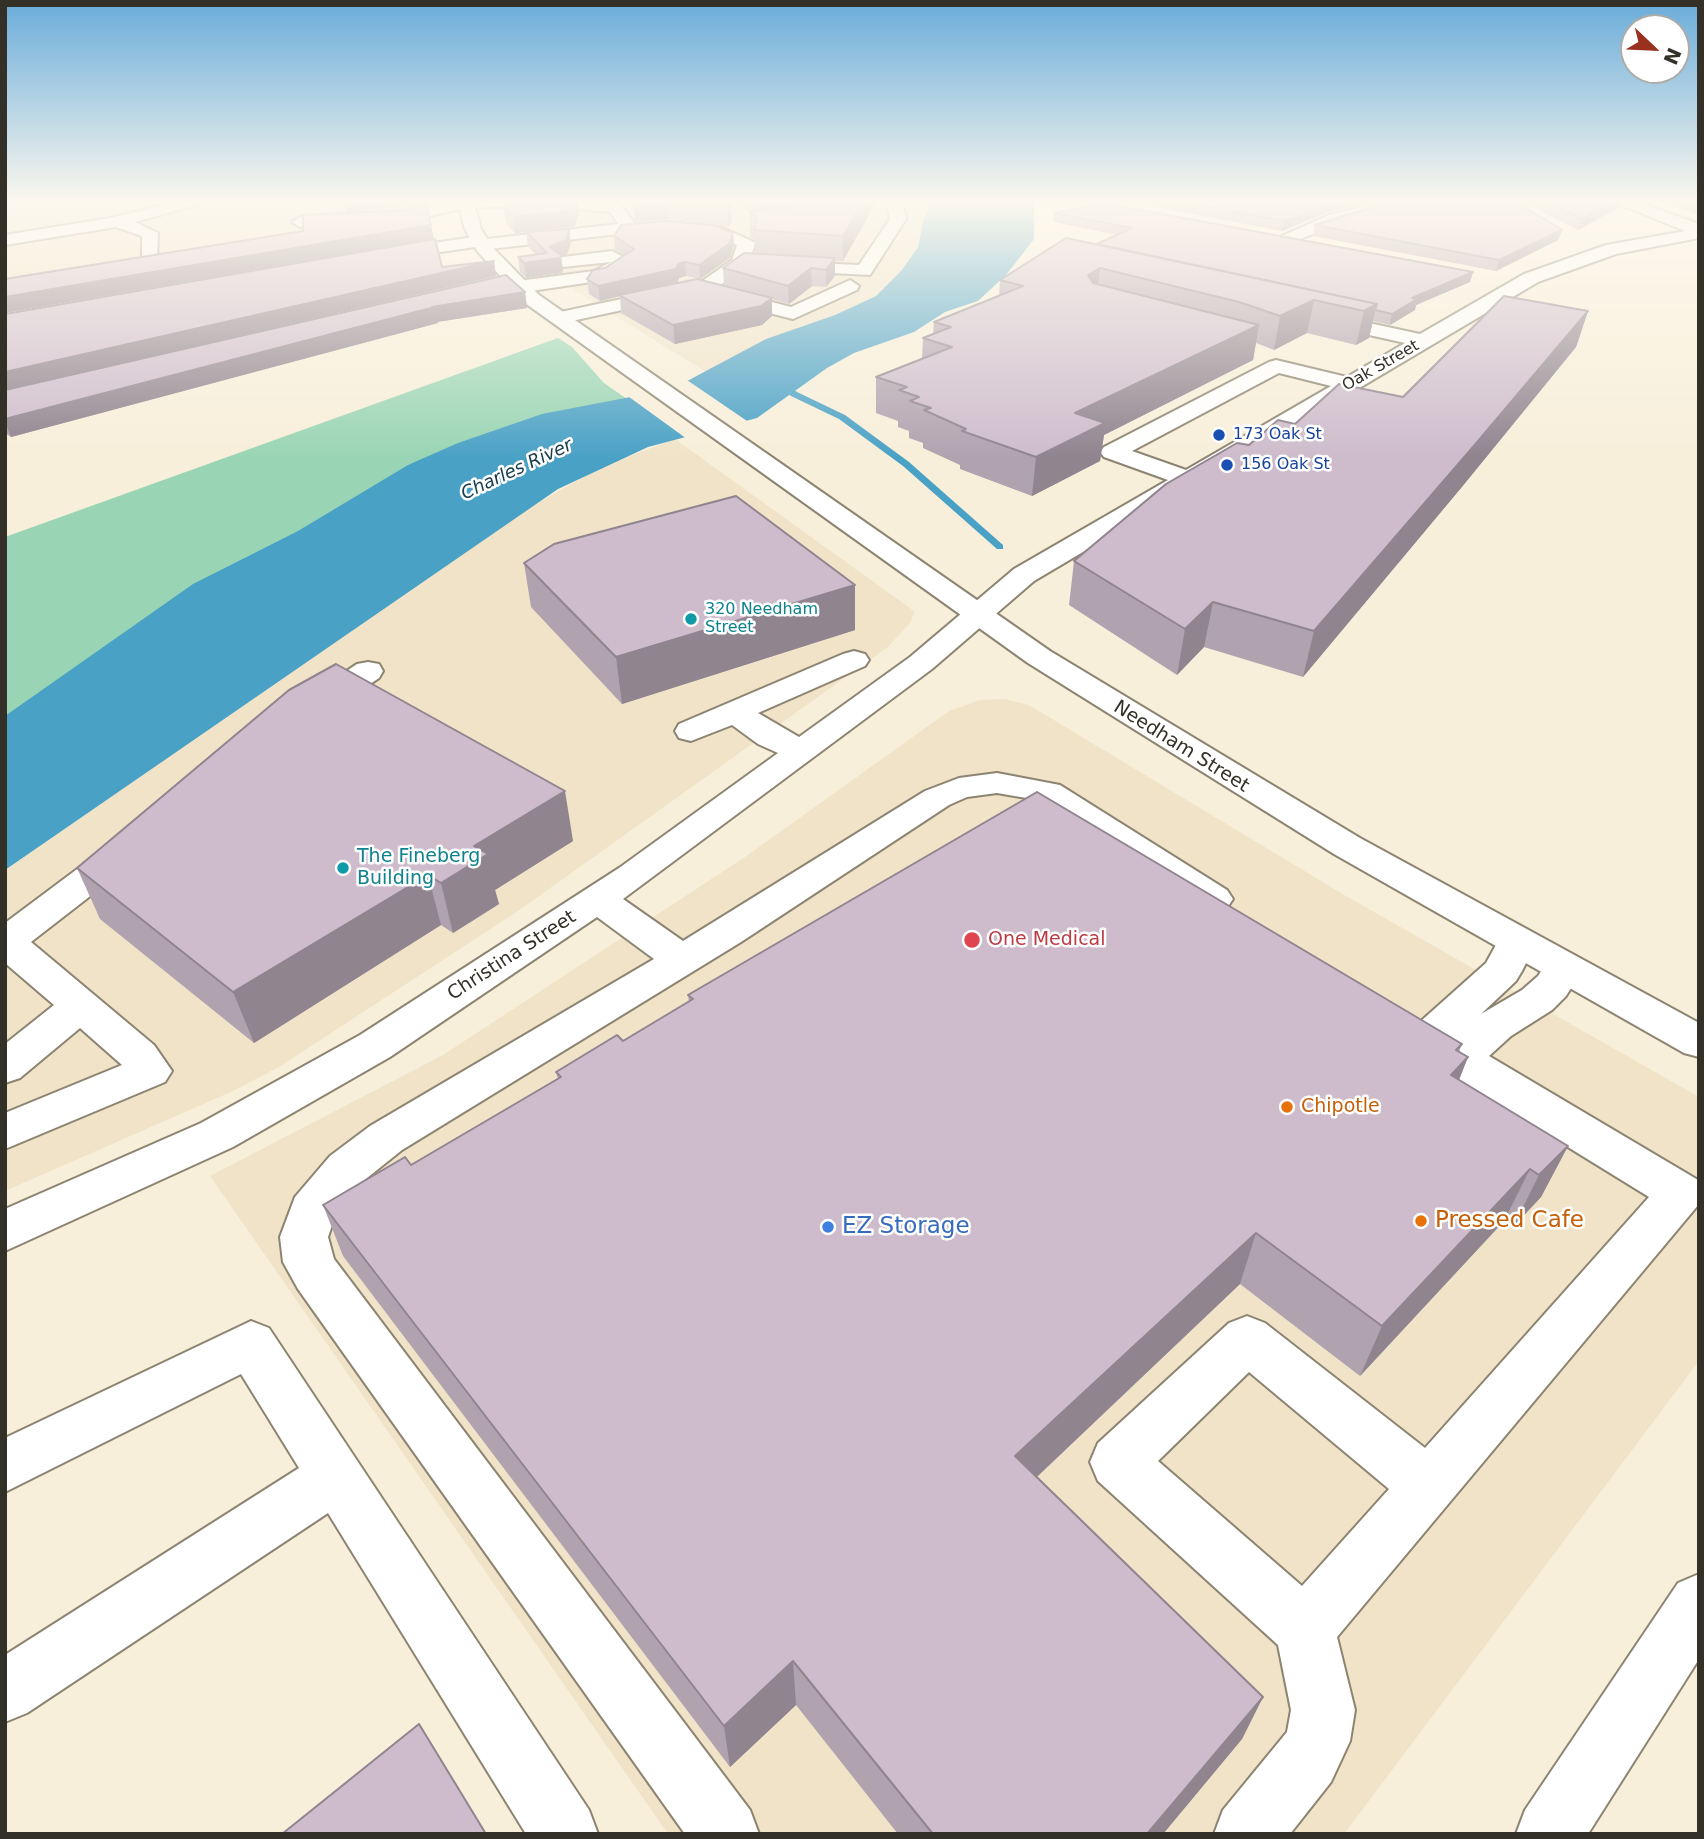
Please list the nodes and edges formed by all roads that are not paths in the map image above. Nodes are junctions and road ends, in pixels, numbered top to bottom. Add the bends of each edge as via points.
1 (525, 286) edge
2 (689, 286) edge
3 (705, 286) edge
4 (850, 286) dead end
5 (1517, 286) edge
6 (697, 289) junction
7 (1303, 314) edge
8 (558, 318) junction
9 (1423, 341) junction
10 (1350, 384) junction
11 (1189, 479) junction
12 (978, 615) junction
13 (854, 660) dead end
14 (368, 671) dead end
15 (735, 712) junction
16 (287, 726) edge
17 (691, 731) dead end
18 (802, 751) junction
19 (147, 834) edge
20 (598, 899) junction
21 (1253, 926) edge
22 (5, 943) edge
23 (1516, 943) junction
24 (682, 960) junction
25 (1563, 969) junction
26 (80, 1006) junction
27 (1385, 1013) edge
28 (1699, 1042) edge
29 (1443, 1050) junction
30 (5, 1067) edge
31 (5, 1132) edge
32 (5, 1231) edge
33 (5, 1466) edge
34 (336, 1476) junction
35 (1430, 1487) junction
36 (1699, 1604) edge
37 (1304, 1629) junction
38 (5, 1691) edge
39 (565, 1834) edge
40 (726, 1834) edge
41 (1247, 1834) edge
42 (1549, 1834) edge

1 - 8 street, Needham Street
2 - 6 street
3 - 6 street
4 - 6 street via 793,313
5 - 9 street, Oak Street
6 - 8 street
7 - 9 street
8 - 12 street, Needham Street
9 - 10 street, Oak Street
10 - 11 street, Oak Street
10 - 11 street via 1269,360 1112,452
11 - 12 street, Oak Street via 1024,575
12 - 18 street, Christina Street
12 - 23 street, Needham Street via 1256,793
13 - 15 street
14 - 16 street
15 - 17 street
15 - 18 street via 770,737
18 - 20 street, Christina Street
19 - 22 street
20 - 24 street
20 - 32 street, Christina Street via 375,1046 257,1114
21 - 24 street via 1061,798 1021,785 984,783 937,797
22 - 26 street
23 - 25 street, Needham Street
23 - 29 street via 1502,971
24 - 40 street via 441,1103 361,1156 321,1197 304,1237 308,1262 316,1274
25 - 28 street, Needham Street
25 - 29 street via 1537,1000
26 - 30 street
26 - 31 street via 139,1056 150,1071
27 - 29 street
29 - 35 street via 1682,1194
33 - 34 street via 251,1344
34 - 38 street
34 - 39 street
35 - 37 street
35 - 37 street via 1247,1339 1118,1462
36 - 42 street
37 - 41 street via 1323,1710 1318,1741

